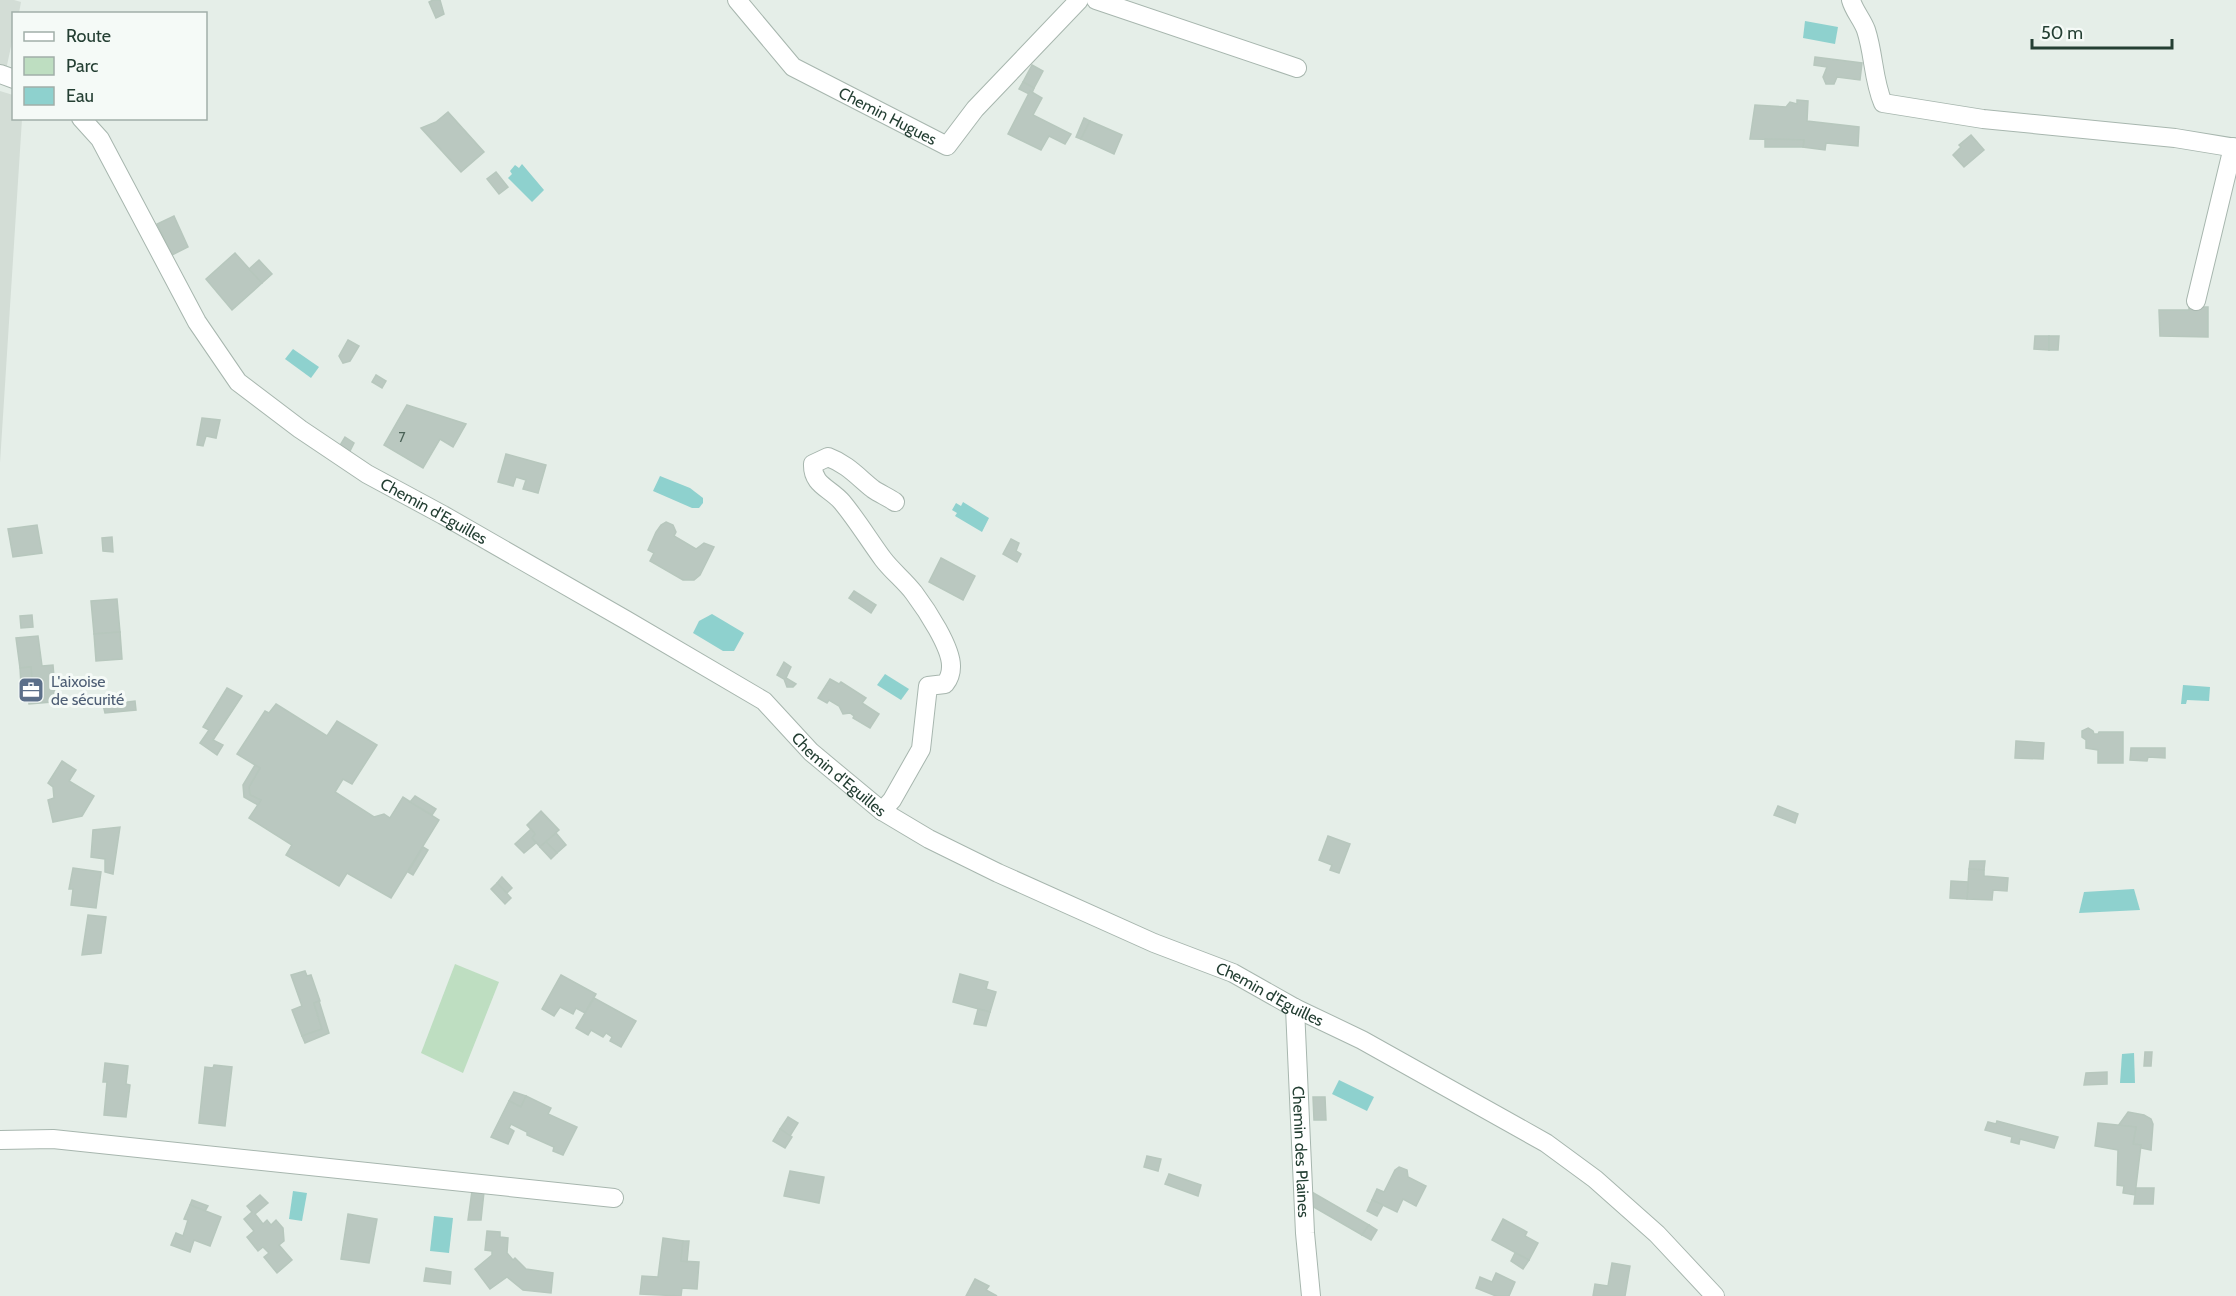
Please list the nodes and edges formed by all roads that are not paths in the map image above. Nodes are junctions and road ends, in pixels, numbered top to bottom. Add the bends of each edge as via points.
1 (737, 0) edge
2 (1079, 0) edge
3 (1096, 0) edge
4 (1851, 0) edge
5 (1297, 68) dead end
6 (83, 120) edge
7 (2235, 147) edge
8 (2196, 301) dead end
9 (895, 502) dead end
10 (882, 811) junction
11 (1295, 1008) junction
12 (0, 1140) edge
13 (614, 1198) dead end
14 (1311, 1296) edge
15 (1715, 1296) edge

1 - 2 street, Chemin Hugues via 793,66 947,146 975,110
3 - 5 street
4 - 7 street via 1865,28 1883,103
6 - 10 street, Chemin d'Eguilles via 100,139 197,322 238,382 367,474 764,701 812,752
7 - 8 street
9 - 10 street via 837,460 828,457 813,464 813,474 819,483 835,494 883,560 913,592 952,665 945,684 928,686 921,749
10 - 11 street, Chemin d'Eguilles via 998,873 1154,943 1233,973
11 - 14 street, Chemin des Plaines
11 - 15 street, Chemin d'Eguilles via 1362,1040 1546,1143 1595,1179 1657,1234
12 - 13 street via 53,1139

